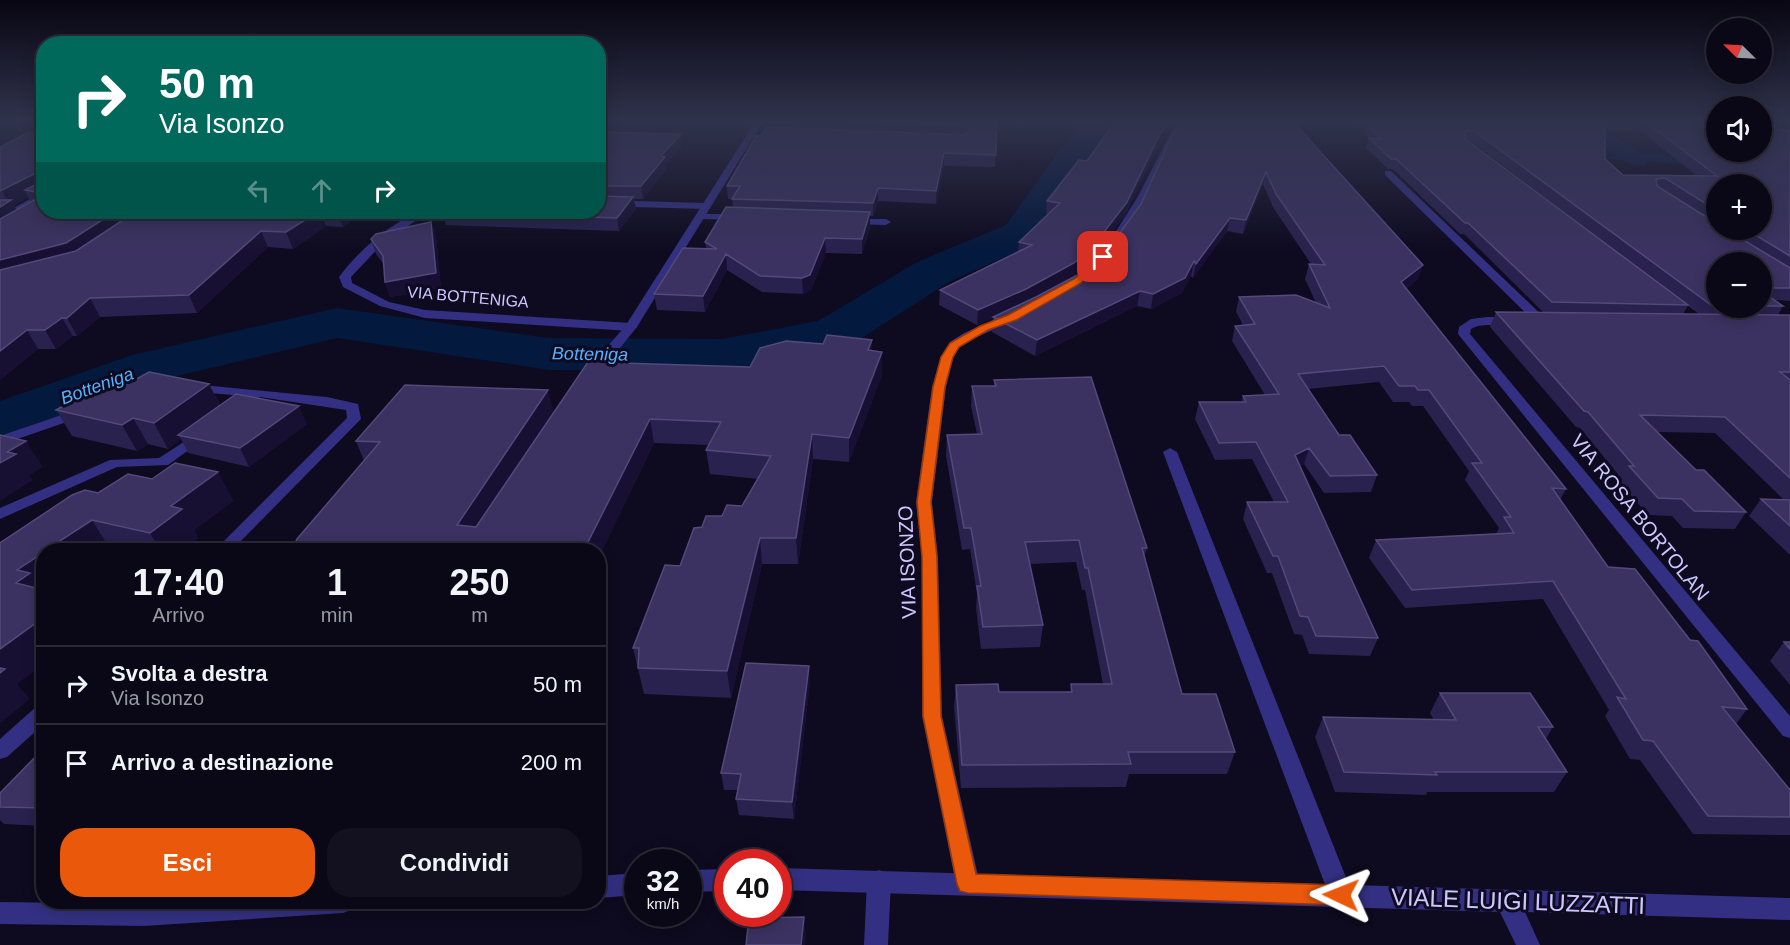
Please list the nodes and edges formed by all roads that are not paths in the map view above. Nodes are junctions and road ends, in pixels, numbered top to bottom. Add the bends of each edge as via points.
1 (732, 164) edge
2 (1158, 164) edge
3 (1388, 173) dead end
4 (36, 198) edge
5 (606, 204) edge
6 (36, 211) edge
7 (703, 211) junction
8 (0, 212) edge
9 (12, 212) junction
10 (746, 217) edge
11 (411, 219) edge
12 (839, 220) edge
13 (886, 222) dead end
14 (1106, 253) edge
15 (1021, 313) edge
16 (630, 329) junction
17 (179, 387) edge
18 (579, 390) edge
19 (258, 393) junction
20 (87, 410) edge
21 (0, 441) edge
22 (1170, 452) dead end
23 (0, 514) edge
24 (230, 543) edge
25 (36, 719) edge
26 (1790, 730) edge
27 (0, 751) edge
28 (792, 879) edge
29 (879, 881) junction
30 (968, 884) junction
31 (624, 885) edge
32 (606, 886) edge
33 (1341, 895) junction
34 (1507, 900) junction
35 (235, 909) edge
36 (1790, 909) edge
37 (0, 913) edge
38 (876, 945) edge
39 (1528, 945) edge

1 - 7 street
2 - 14 street via 1132,216
3 - 26 street, VIA ROSA BORTOLAN via 1547,322 1481,320 1465,327 1464,334
4 - 9 street
5 - 7 street
6 - 9 street
7 - 10 street
7 - 16 street
8 - 9 street
11 - 16 street, VIA BOTTENIGA via 396,227 352,268 345,277 347,285 380,302 425,314
12 - 13 street
15 - 30 street, VIA ISONZO via 954,345 939,387 927,469 924,502 930,557 932,716
16 - 18 street
17 - 19 street
19 - 23 street via 215,424 169,468 115,463
19 - 24 street via 353,407 354,419
20 - 21 street
22 - 33 street
25 - 27 street
28 - 29 street, VIALE LUIGI LUZZATTI
29 - 30 street, VIALE LUIGI LUZZATTI
29 - 38 street
30 - 33 street, VIALE LUIGI LUZZATTI
31 - 32 street
33 - 34 street, VIALE LUIGI LUZZATTI
34 - 36 street, VIALE LUIGI LUZZATTI
34 - 39 street
35 - 37 street via 144,915

